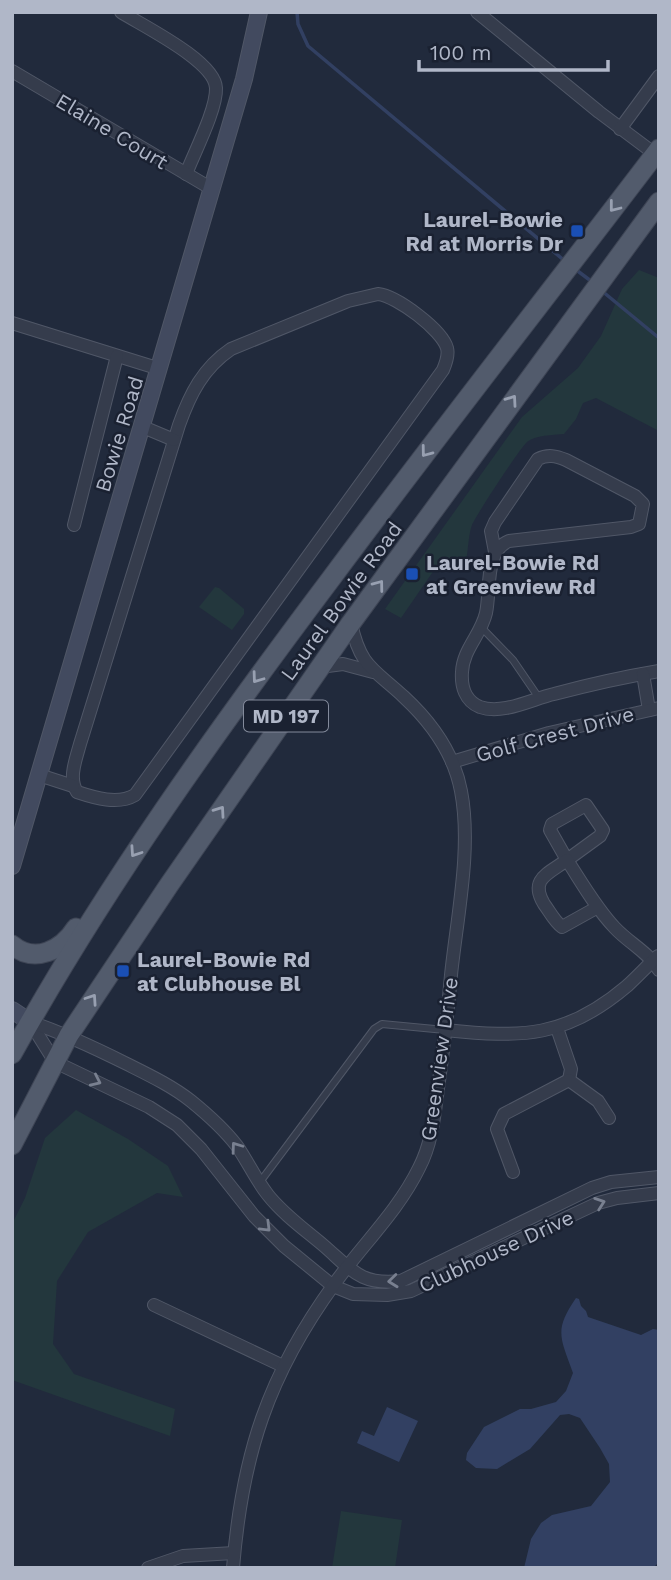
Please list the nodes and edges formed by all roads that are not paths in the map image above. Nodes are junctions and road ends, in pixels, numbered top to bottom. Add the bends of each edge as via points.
1 (121, 12) edge
2 (259, 12) edge
3 (477, 12) edge
4 (12, 71) edge
5 (659, 76) edge
6 (620, 129) junction
7 (657, 153) edge
8 (186, 174) junction
9 (212, 189) junction
10 (659, 202) edge
11 (12, 323) edge
12 (117, 356) junction
13 (160, 369) junction
14 (143, 427) junction
15 (174, 440) junction
16 (74, 525) dead end
17 (495, 552) junction
18 (351, 623) junction
19 (482, 628) junction
20 (320, 667) junction
21 (659, 671) edge
22 (373, 672) junction
23 (643, 674) junction
24 (539, 698) junction
25 (654, 709) edge
26 (452, 762) junction
27 (39, 775) junction
28 (74, 786) junction
29 (567, 860) junction
30 (12, 866) edge
31 (120, 875) junction
32 (598, 907) junction
33 (12, 945) edge
34 (657, 962) edge
35 (12, 1010) edge
36 (30, 1022) junction
37 (557, 1028) junction
38 (446, 1030) junction
39 (69, 1035) junction
40 (12, 1054) edge
41 (55, 1062) junction
42 (570, 1074) junction
43 (609, 1118) dead end
44 (12, 1145) edge
45 (513, 1172) dead end
46 (659, 1177) edge
47 (259, 1183) junction
48 (659, 1193) edge
49 (347, 1268) junction
50 (333, 1286) junction
51 (154, 1305) dead end
52 (283, 1366) junction
53 (234, 1553) junction
54 (148, 1568) edge
55 (233, 1568) edge

1 - 8 street via 194,58 215,82 213,104
2 - 9 street, Bowie Road
3 - 6 street
4 - 8 street, Elaine Court
5 - 6 street
6 - 7 street
7 -> 31 main road, Laurel Bowie Road / MD 197 via 253,683
8 - 9 street, Elaine Court
9 - 13 street, Bowie Road
18 -> 10 main road, Laurel Bowie Road / MD 197
11 - 12 street
12 - 13 street
12 - 16 street
13 - 14 street, Bowie Road
14 - 15 street
14 - 27 street, Bowie Road
15 - 28 street via 80,744
15 - 28 street via 190,397 215,361 243,342 348,301 378,294 394,298 436,331 446,346 445,365 438,378 135,795 116,801 77,792
17 - 17 street via 509,541 631,527 639,524 643,504 566,460 544,456 495,522 491,531
17 - 19 street
18 - 20 main road, Laurel Bowie Road / MD 197
18 - 22 street, Greenview Drive via 355,644
19 - 24 lane via 513,660
19 - 24 street via 463,662 462,682 468,699 489,709
20 - 22 street via 343,664
39 -> 20 main road, Laurel Bowie Road / MD 197
21 - 23 street
22 - 26 street, Greenview Drive via 421,714
23 - 24 street
23 - 25 street
25 - 26 street, Golf Crest Drive
26 - 38 street, Greenview Drive via 461,789 464,841
27 - 28 street
27 - 30 street, Bowie Road
29 - 29 street via 603,830 586,806 552,824 550,830
29 - 32 street
29 - 32 street via 537,887 556,923 562,926
31 - 33 main road via 103,886 61,946 34,953
31 - 36 main road, Laurel Bowie Road / MD 197
32 - 34 street via 616,929
34 - 37 street via 599,1007
35 - 36 street
36 - 39 street, Clubhouse Drive
36 - 40 main road, Laurel Bowie Road / MD 197
36 - 41 street
37 - 38 street via 512,1034
37 - 42 street
38 - 47 lane via 405,1024 382,1024 374,1029
38 - 49 street, Greenview Drive via 435,1113 421,1165 404,1196
39 - 41 main road, Laurel Bowie Road / MD 197
47 -> 39 street, Clubhouse Drive via 236,1145 188,1098
41 - 44 main road, Laurel Bowie Road / MD 197
41 -> 50 street via 177,1125 254,1216
42 - 43 street
42 - 45 street via 500,1119 497,1129
46 -> 49 street, Clubhouse Drive via 592,1188 401,1281 372,1280
47 - 49 street, Clubhouse Drive via 286,1214
50 -> 48 street, Clubhouse Drive via 353,1294 411,1291 598,1203
49 - 50 street, Greenview Drive
50 - 52 street, Greenview Drive
51 - 52 street
52 - 53 street, Greenview Drive via 250,1454
53 - 54 street via 183,1556
53 - 55 street, Greenview Drive

